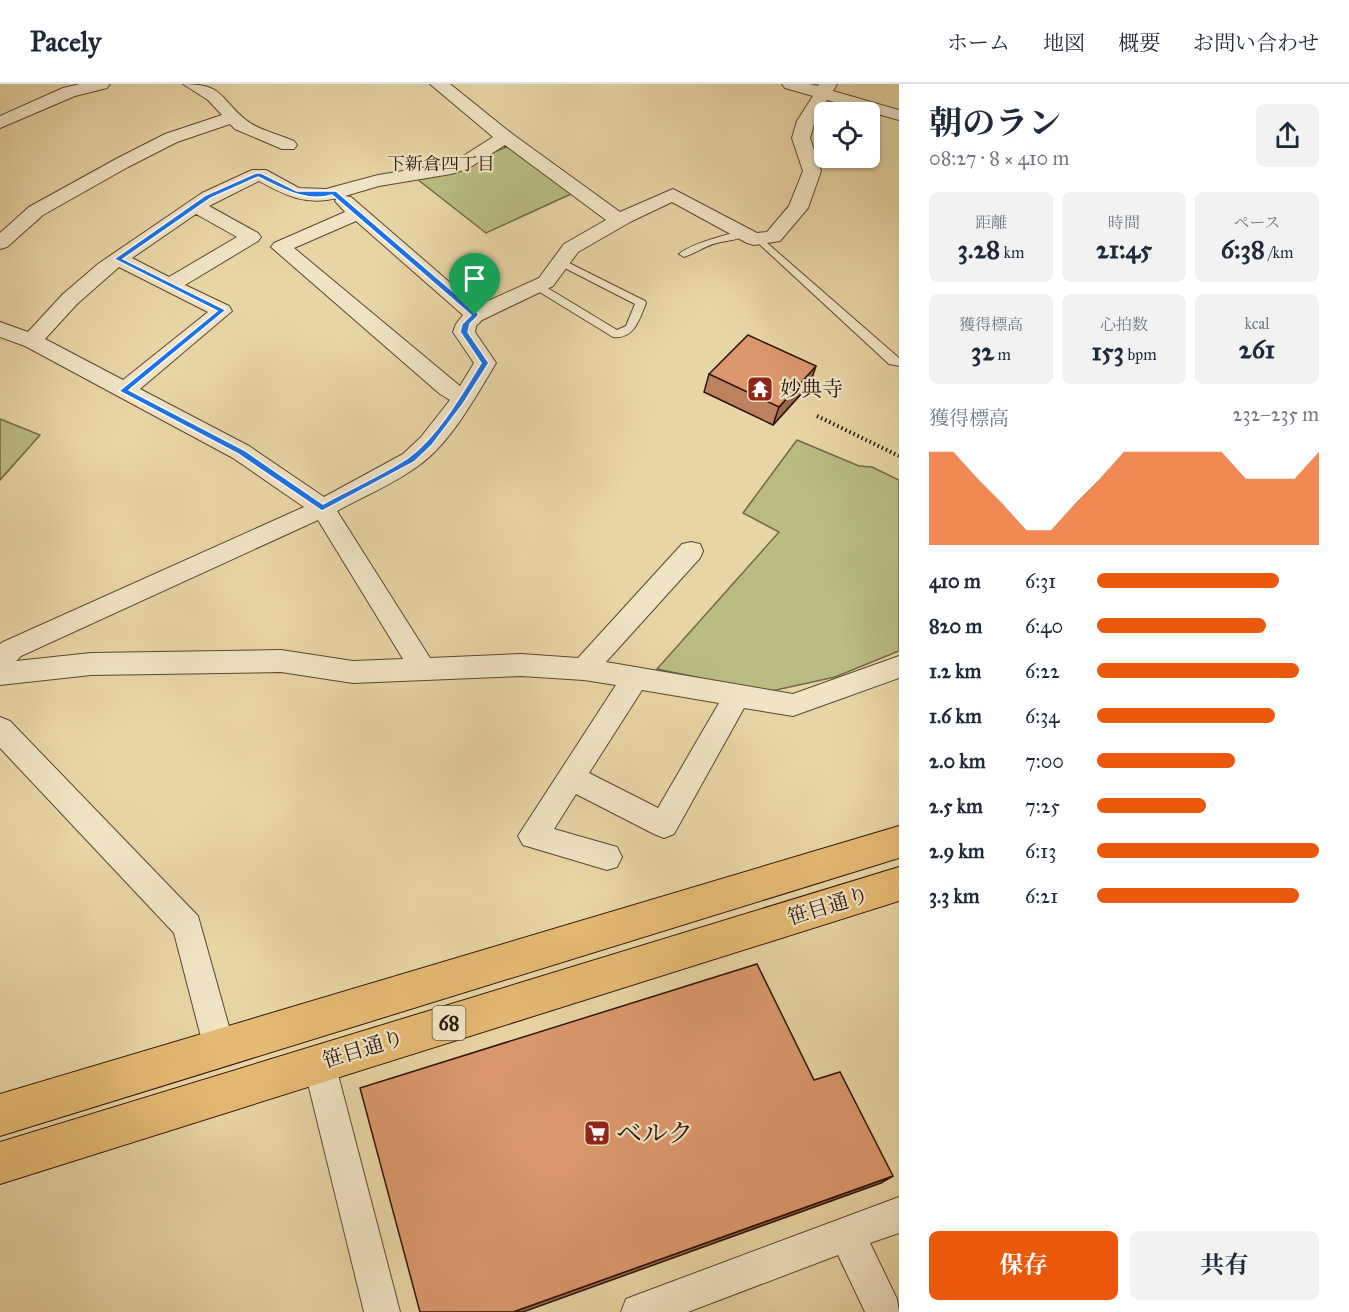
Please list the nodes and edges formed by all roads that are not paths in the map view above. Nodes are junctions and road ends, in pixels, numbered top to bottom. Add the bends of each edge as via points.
1 (100, 84) edge
2 (192, 84) edge
3 (439, 84) edge
4 (791, 84) edge
5 (826, 88) edge
6 (899, 115) edge
7 (233, 117) junction
8 (0, 123) edge
9 (505, 137) junction
10 (288, 145) dead end
11 (333, 193) junction
12 (195, 206) junction
13 (358, 213) junction
14 (619, 220) junction
15 (751, 236) junction
16 (0, 243) edge
17 (684, 254) dead end
18 (118, 259) junction
19 (561, 262) junction
20 (170, 285) junction
21 (537, 286) junction
22 (475, 315) junction
23 (0, 329) edge
24 (32, 341) junction
25 (899, 362) edge
26 (123, 391) junction
27 (463, 398) junction
28 (322, 508) junction
29 (691, 552) dead end
30 (0, 661) edge
31 (899, 667) edge
32 (423, 669) junction
33 (584, 669) junction
34 (0, 674) edge
35 (635, 678) junction
36 (737, 696) junction
37 (0, 729) edge
38 (572, 778) junction
39 (899, 842) edge
40 (608, 857) dead end
41 (899, 884) edge
42 (219, 1048) junction
43 (319, 1063) junction
44 (0, 1115) edge
45 (0, 1162) edge
46 (899, 1215) edge
47 (847, 1234) junction
48 (382, 1312) edge
49 (639, 1312) edge
50 (884, 1312) edge

1 - 8 street via 69,92
2 - 7 street via 214,96
3 - 9 street
4 - 5 street
5 - 6 street
5 - 15 street via 806,121 801,138 812,171 798,208 773,237
7 - 10 street via 241,125
7 - 16 street via 171,138 122,163 36,211
9 - 11 street via 463,164
9 - 14 street
11 - 12 street via 295,193 259,174
11 - 13 street
12 - 18 street
12 - 20 street via 251,237
13 - 22 street
13 - 27 street via 281,247
14 - 15 street via 674,195
14 - 19 street via 571,248
15 - 17 lane via 719,239
15 - 25 lane via 893,361
18 - 20 street
18 - 24 street via 70,299
19 - 21 street via 546,282
19 - 21 lane via 641,303 630,328 617,335
20 - 26 street via 222,310
21 - 22 street
22 - 27 street via 464,332 485,363
23 - 24 street
24 - 26 street
26 - 28 street via 241,452
27 - 28 street via 411,460
28 - 30 street via 12,649
28 - 32 street
29 - 33 street
31 - 36 street via 793,705
32 - 33 street via 522,665
32 - 34 street via 352,672 281,661 91,664
33 - 35 street
35 - 36 street
35 - 38 street
36 - 38 street via 664,825
37 - 42 street via 187,926
38 - 40 street via 533,836
39 - 42 main road, 笹目通り / 68
41 - 43 main road, 笹目通り / 68
42 - 44 main road, 笹目通り / 68
43 - 45 main road, 笹目通り / 68
43 - 48 street
46 - 47 street
47 - 49 street
47 - 50 street

